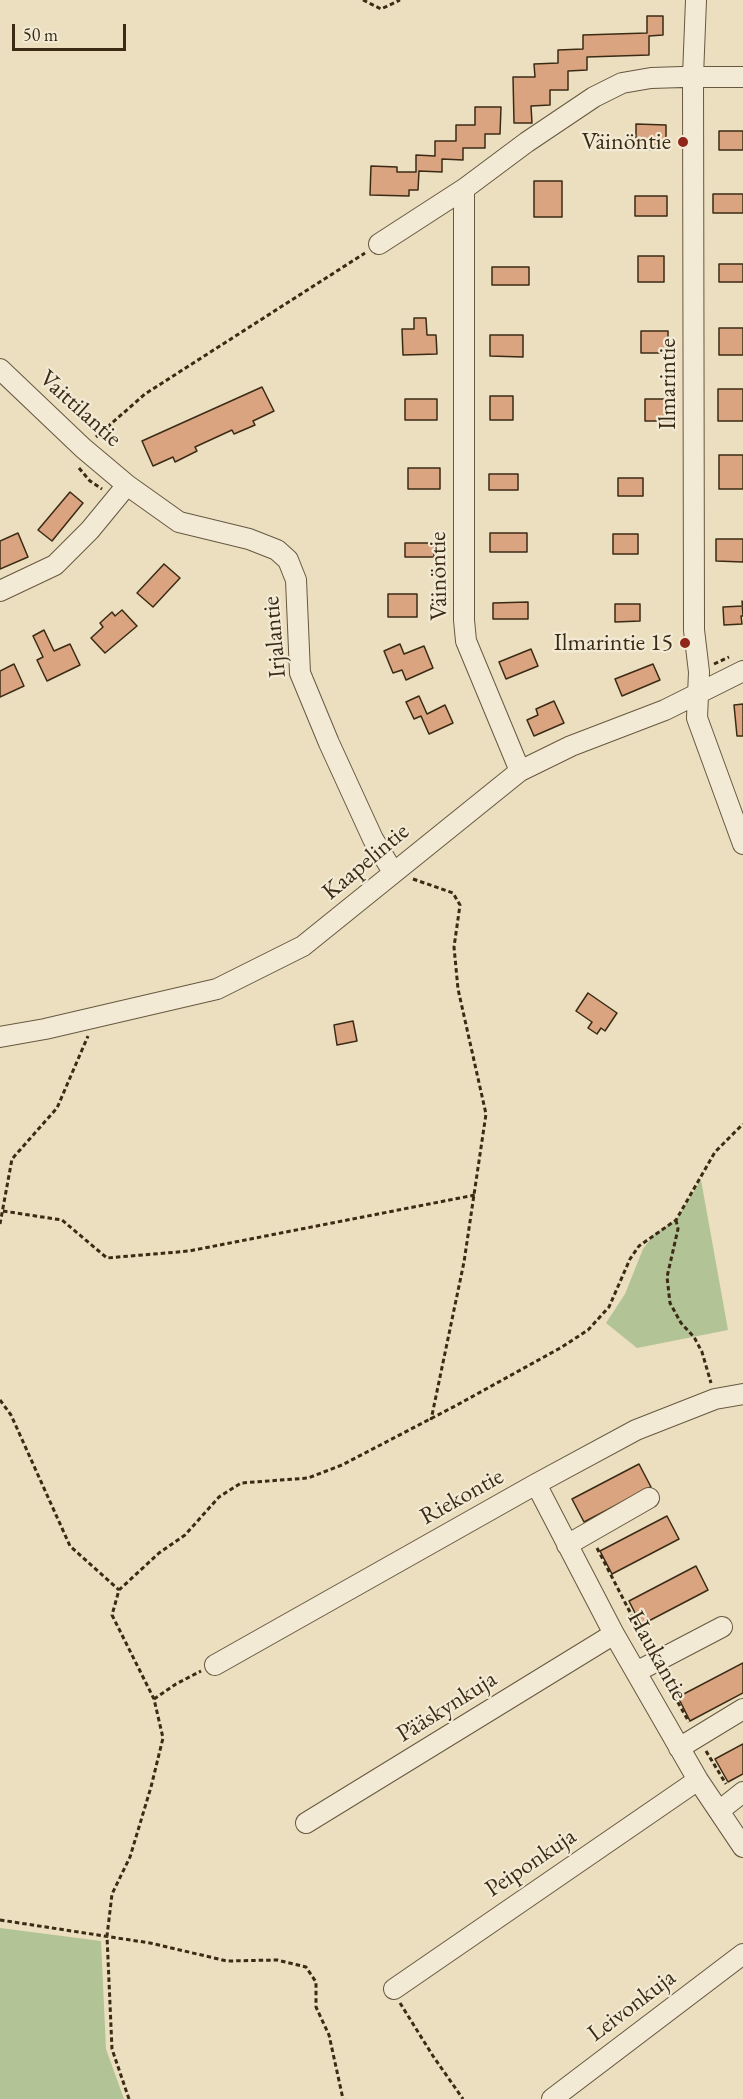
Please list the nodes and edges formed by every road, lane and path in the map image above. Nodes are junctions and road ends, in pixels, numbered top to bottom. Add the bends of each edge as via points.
1 (363, 0) edge
2 (400, 0) edge
3 (696, 0) edge
4 (693, 76) junction
5 (743, 77) edge
6 (464, 189) junction
7 (379, 244) joint
8 (0, 369) edge
9 (83, 448) junction
10 (122, 491) junction
11 (0, 591) edge
12 (743, 671) edge
13 (699, 692) junction
14 (520, 771) junction
15 (743, 844) edge
16 (393, 872) junction
17 (96, 1018) junction
18 (0, 1037) edge
19 (743, 1124) edge
20 (474, 1195) junction
21 (3, 1211) junction
22 (676, 1220) junction
23 (0, 1224) edge
24 (743, 1394) edge
25 (715, 1399) junction
26 (0, 1400) edge
27 (431, 1420) junction
28 (536, 1484) junction
29 (649, 1498) dead end
30 (567, 1545) junction
31 (119, 1590) junction
32 (722, 1627) dead end
33 (614, 1634) junction
34 (215, 1665) joint
35 (636, 1672) junction
36 (154, 1699) junction
37 (743, 1709) edge
38 (679, 1748) junction
39 (698, 1780) junction
40 (743, 1792) edge
41 (719, 1811) junction
42 (306, 1823) dead end
43 (743, 1847) edge
44 (0, 1920) edge
45 (106, 1936) junction
46 (743, 1954) edge
47 (394, 1989) joint
48 (129, 2099) edge
49 (343, 2099) edge
50 (463, 2099) edge
51 (552, 2099) edge

1 - 2 path via 381,9
3 - 4 street, Ilmarintie
4 - 5 street
4 - 6 street via 622,83 546,129
4 - 13 street, Ilmarintie via 693,630
6 - 7 street
6 - 14 street, Väinöntie via 466,641
7 - 9 path via 145,394
8 - 9 street, Vaittilantie
9 - 10 street, Vaittilantie
9 - 10 path via 76,457 79,469 90,481
10 - 11 street via 55,566
10 - 16 street, Irjalantie via 179,522 249,539 277,550 288,560 296,580 300,673 373,839
12 - 13 street, Kaapelintie
13 - 14 street, Kaapelintie
13 - 15 street, Ilmarintie via 697,718
14 - 16 street, Kaapelintie
16 - 17 street, Kaapelintie via 303,946 217,989
16 - 20 path via 453,893 460,905 454,947 458,989 486,1114
17 - 18 street, Kaapelintie
17 - 21 path via 57,1108 12,1159
19 - 22 path via 715,1152
20 - 21 path via 189,1251 107,1258 62,1220
20 - 27 path
21 - 23 path
22 - 25 path via 678,1229 667,1277 670,1303 702,1352
22 - 27 path via 639,1246 609,1307 588,1330
24 - 25 street, Riekontie
25 - 28 street, Riekontie via 636,1430
26 - 31 path via 11,1415 70,1546
27 - 31 path via 308,1478 241,1483 219,1497 185,1535 159,1552
28 - 30 street, Haukantie
28 - 34 street, Riekontie
29 - 30 street
30 - 33 street, Haukantie
31 - 36 path via 112,1615
32 - 35 street
33 - 35 street, Haukantie
33 - 42 street, Pääskynkuja
34 - 36 path
35 - 38 street, Haukantie
36 - 45 path via 163,1738 130,1857 112,1894
37 - 38 street
38 - 39 street, Haukantie
39 - 41 street, Haukantie
39 - 47 street, Peiponkuja
40 - 41 street
41 - 43 street, Haukantie
44 - 45 path
45 - 48 path via 112,2049
45 - 49 path via 227,1961 277,1960 306,1967 316,1982 316,2007 329,2036
46 - 51 street, Leivonkuja
47 - 50 path via 402,2009

